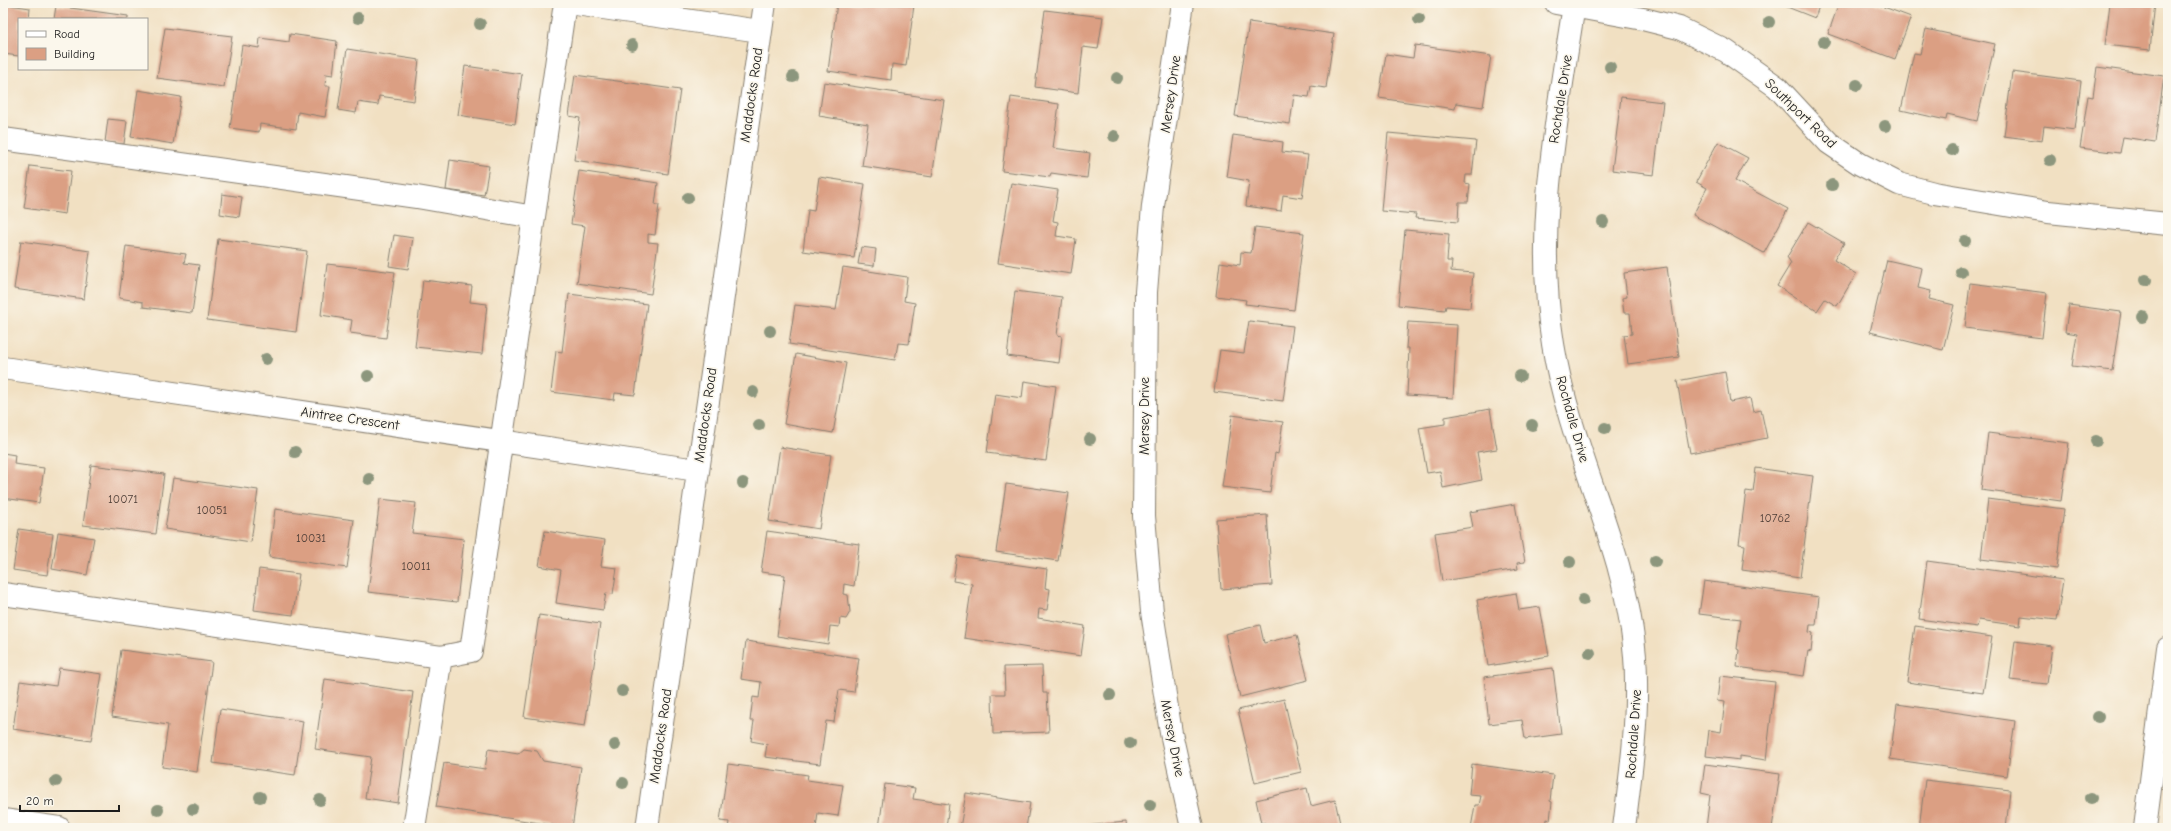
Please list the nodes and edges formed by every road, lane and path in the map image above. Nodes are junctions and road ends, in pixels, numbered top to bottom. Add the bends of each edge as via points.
1 (565, 3) edge
2 (569, 3) edge
3 (765, 3) edge
4 (1183, 3) edge
5 (1565, 4) edge
6 (760, 31) junction
7 (3, 139) edge
8 (534, 217) junction
9 (2168, 224) edge
10 (3, 368) edge
11 (501, 440) junction
12 (697, 470) junction
13 (3, 594) edge
14 (2168, 648) edge
15 (441, 657) junction
16 (3, 820) edge
17 (59, 828) edge
18 (414, 828) edge
19 (647, 828) edge
20 (1192, 828) edge
21 (1624, 828) edge
22 (2145, 828) edge

1 - 8 street
2 - 6 street
3 - 6 street, Maddocks Road
4 - 20 street, Mersey Drive via 1153,206 1147,284 1144,508 1153,619 1171,733
5 - 9 street, Southport Road via 1679,28 1726,51 1777,87 1829,143 1860,164 1899,184 1934,193 2048,212
5 - 21 street, Rochdale Drive via 1546,209 1547,298 1563,392 1618,566 1632,636 1636,681 1633,760
6 - 12 street, Maddocks Road
7 - 8 street via 417,197
8 - 11 street
10 - 11 street, Aintree Crescent
11 - 12 street, Aintree Crescent
11 - 15 street via 471,651
12 - 19 street, Maddocks Road
13 - 15 street
14 - 22 street
15 - 18 street
16 - 17 street

